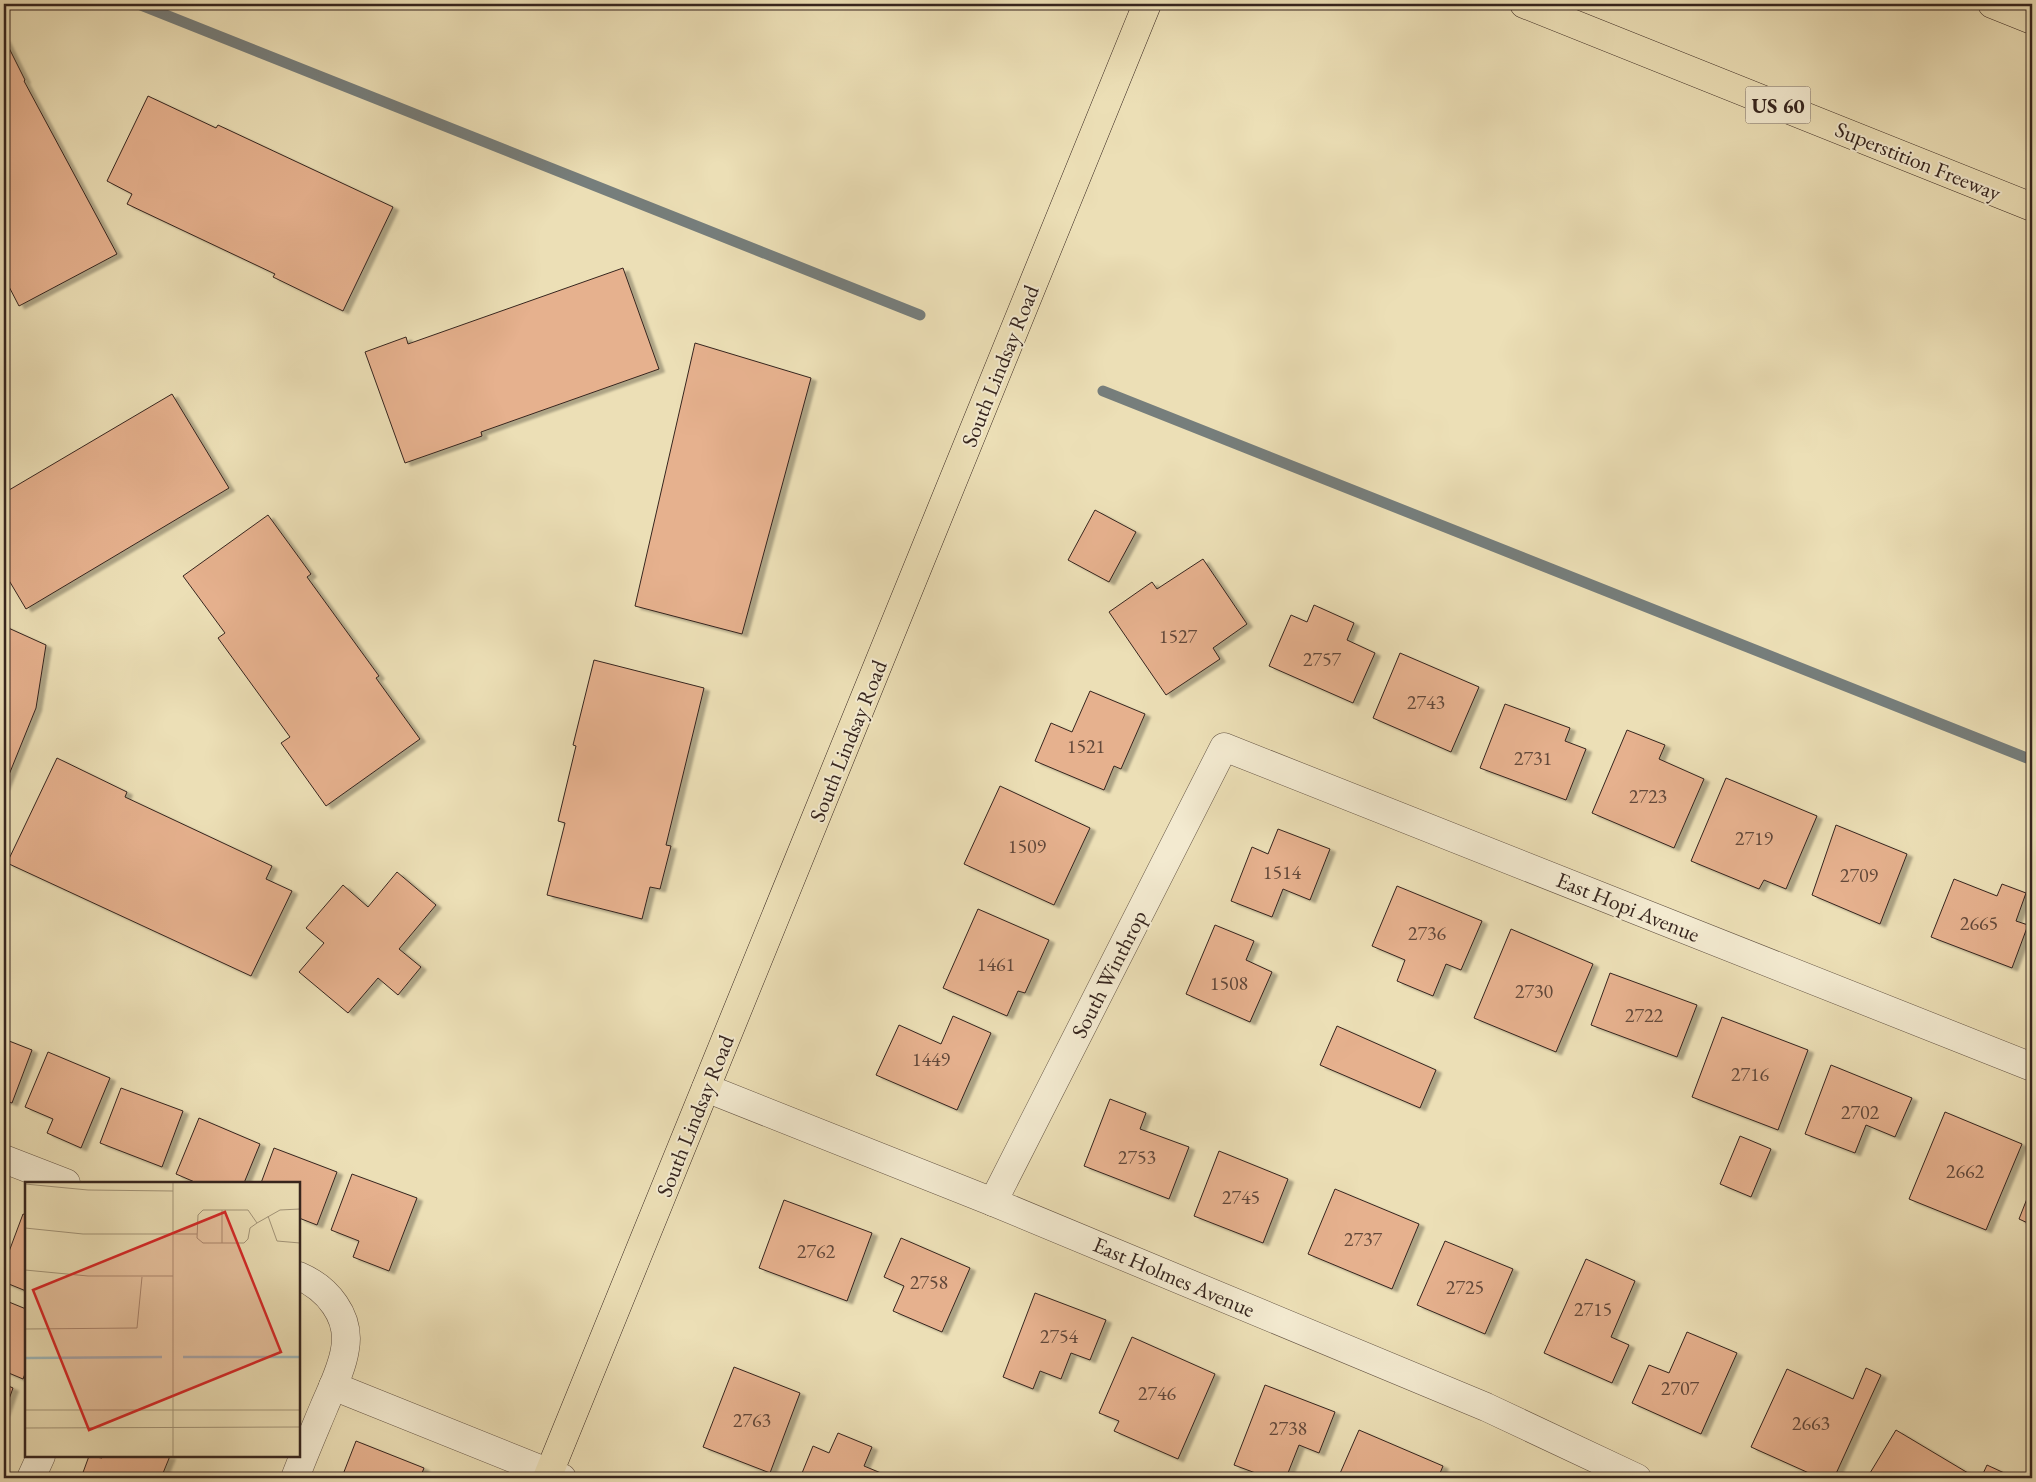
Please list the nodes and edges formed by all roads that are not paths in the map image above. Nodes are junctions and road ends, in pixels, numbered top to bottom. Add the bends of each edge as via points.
1 (1147, 4) edge
2 (1524, 4) edge
3 (1992, 4) edge
4 (2032, 20) edge
5 (2032, 207) edge
6 (1224, 747) joint
7 (2032, 1067) edge
8 (706, 1088) junction
9 (4, 1159) edge
10 (63, 1182) edge
11 (993, 1202) junction
12 (300, 1276) edge
13 (333, 1386) junction
14 (41, 1457) edge
15 (553, 1477) edge
16 (31, 1478) edge
17 (295, 1478) edge
18 (1637, 1478) edge

1 - 8 main road, South Lindsay Road
2 - 5 main road, Superstition Freeway / US 60
3 - 4 main road
6 - 7 street, East Hopi Avenue
6 - 11 street, South Winthrop
8 - 11 street, East Holmes Avenue
8 - 15 main road, South Lindsay Road
9 - 10 street
11 - 18 street, East Holmes Avenue via 1486,1407
12 - 13 street via 323,1290 345,1329 346,1346
13 - 15 street
13 - 17 street
14 - 16 street

